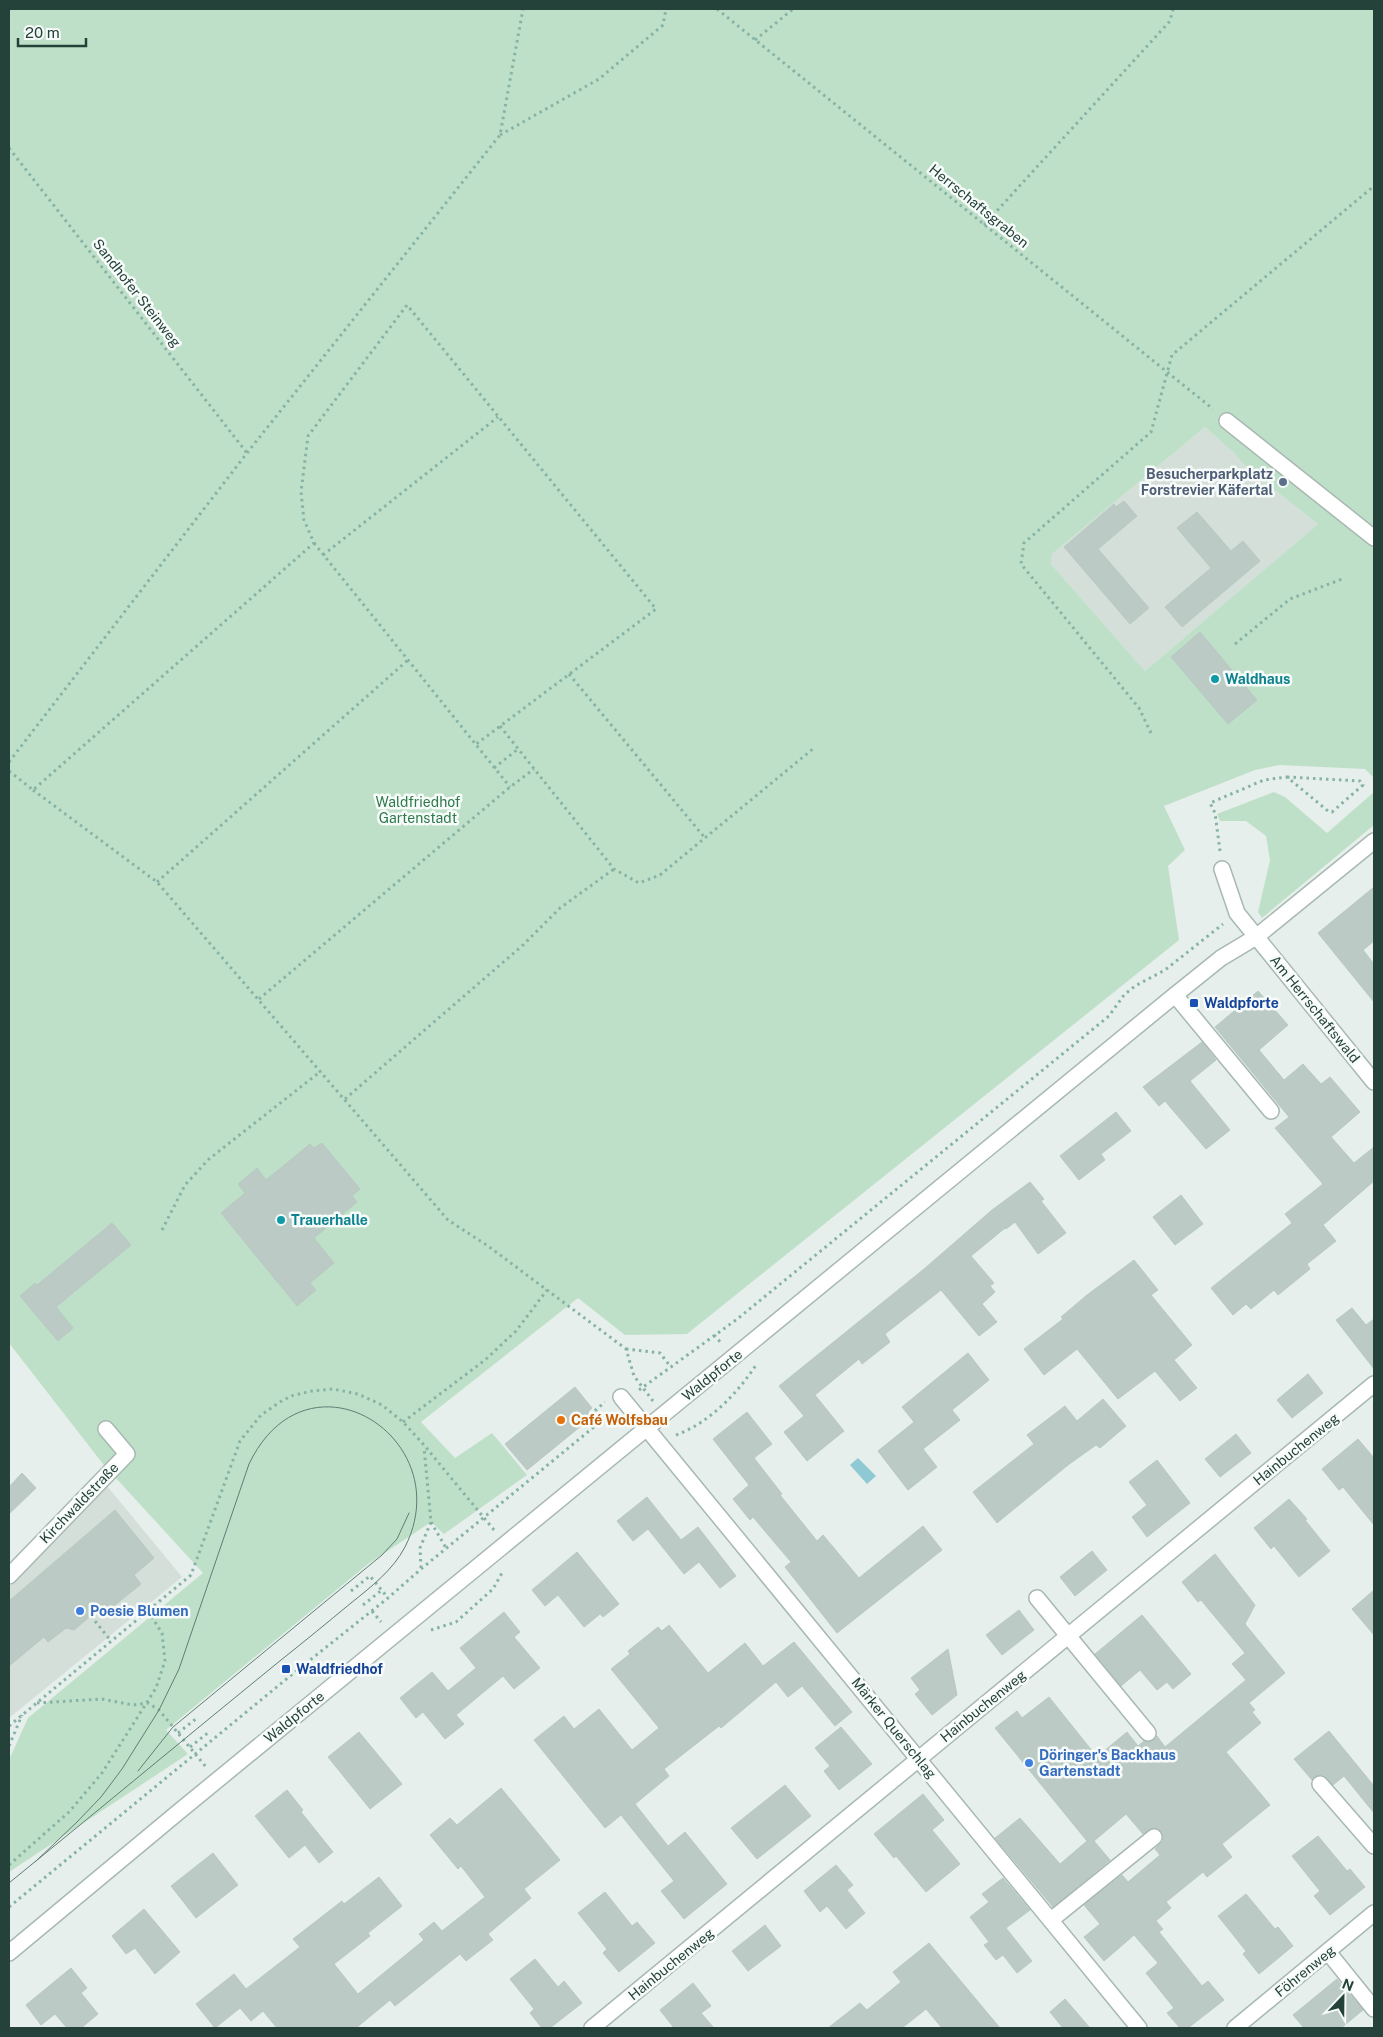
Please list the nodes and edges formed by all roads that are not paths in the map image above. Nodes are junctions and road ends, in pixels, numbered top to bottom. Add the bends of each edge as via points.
1 (1227, 421) road end
2 (1374, 538) edge
3 (1374, 841) edge
4 (1222, 869) road end
5 (1256, 937) junction
6 (1175, 995) junction
7 (1374, 1082) edge
8 (1272, 1111) dead end
9 (1374, 1384) edge
10 (621, 1397) dead end
11 (647, 1428) junction
12 (106, 1429) dead end
13 (9, 1576) edge
14 (1037, 1598) dead end
15 (1068, 1636) junction
16 (1148, 1733) dead end
17 (920, 1759) junction
18 (1320, 1784) dead end
19 (1154, 1837) dead end
20 (1374, 1846) edge
21 (1374, 1913) edge
22 (1051, 1920) junction
23 (1328, 1952) junction
24 (9, 1953) edge
25 (1374, 2009) edge
26 (592, 2028) edge
27 (1139, 2028) edge
28 (1235, 2028) edge

1 - 2 street
3 - 5 street, Waldpforte
4 - 5 street, Am Herrschaftswald via 1237,913
5 - 6 street, Waldpforte via 1220,958
5 - 7 street, Am Herrschaftswald
6 - 8 street
6 - 11 street, Waldpforte
9 - 15 street, Hainbuchenweg
10 - 11 street, Märker Querschlag
11 - 17 street, Märker Querschlag
11 - 24 street, Waldpforte
12 - 13 street, Kirchwaldstraße via 127,1454
14 - 15 street
15 - 16 street
15 - 17 street, Hainbuchenweg
17 - 22 street, Märker Querschlag
17 - 26 street, Hainbuchenweg
18 - 20 street
19 - 22 street
21 - 23 street, Föhrenweg
22 - 27 street, Märker Querschlag
23 - 25 street
23 - 28 street, Föhrenweg

